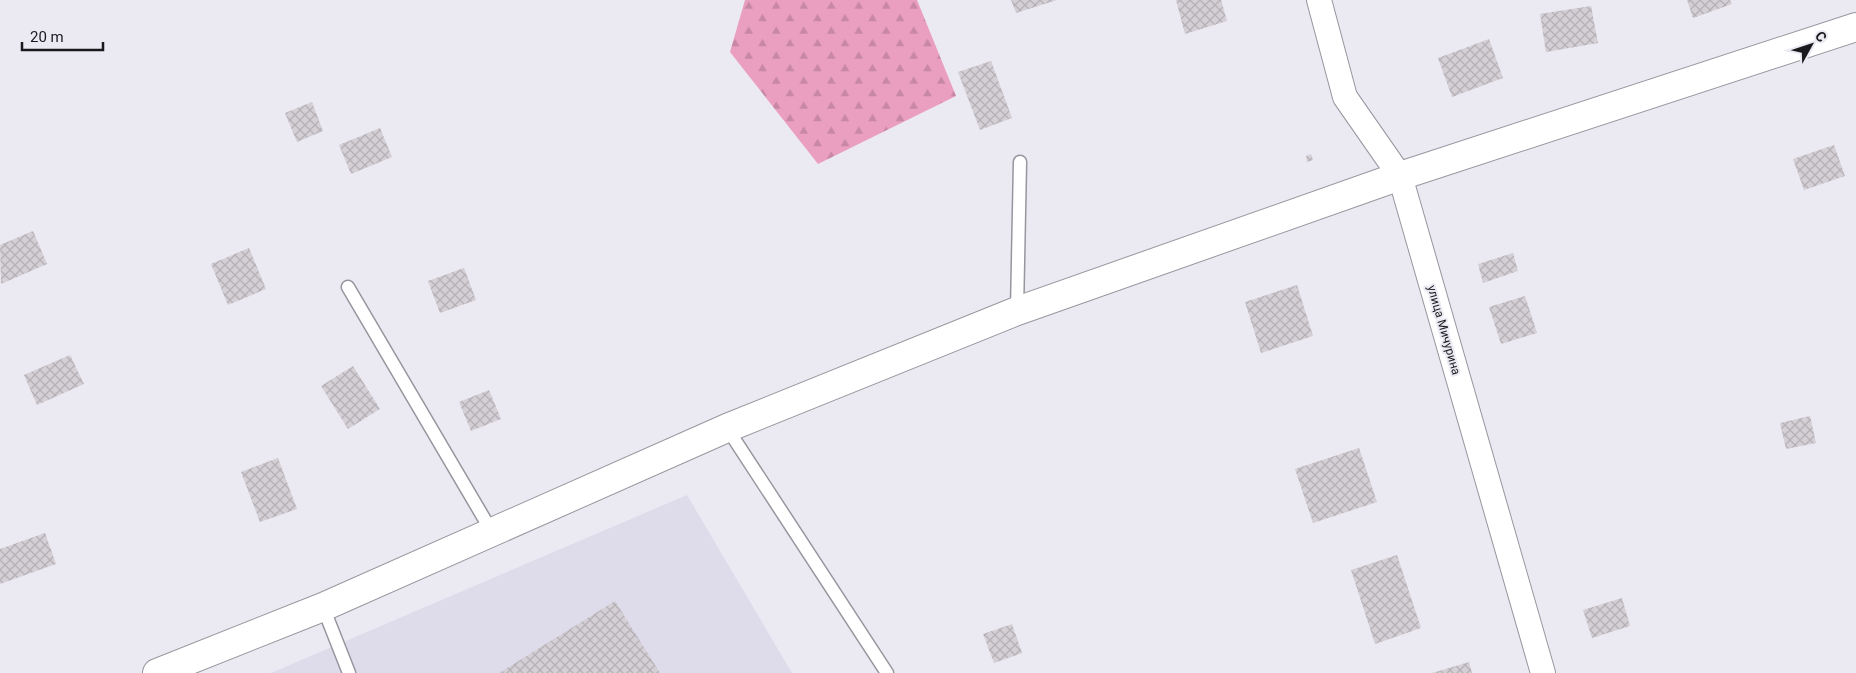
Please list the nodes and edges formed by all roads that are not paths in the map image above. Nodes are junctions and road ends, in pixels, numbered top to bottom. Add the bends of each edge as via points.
1 (1319, 0) edge
2 (1856, 27) edge
3 (1020, 162) dead end
4 (1400, 176) junction
5 (348, 287) dead end
6 (1017, 311) junction
7 (727, 428) junction
8 (492, 532) junction
9 (324, 607) junction
10 (157, 673) edge
11 (349, 673) edge
12 (887, 673) edge
13 (1543, 673) edge

1 - 4 street, улица Мичурина via 1345,97
2 - 4 street
3 - 6 lane
4 - 6 street
4 - 13 street, улица Мичурина
5 - 8 lane
6 - 7 street
7 - 8 street
7 - 12 lane
8 - 9 street
9 - 10 street
9 - 11 lane

